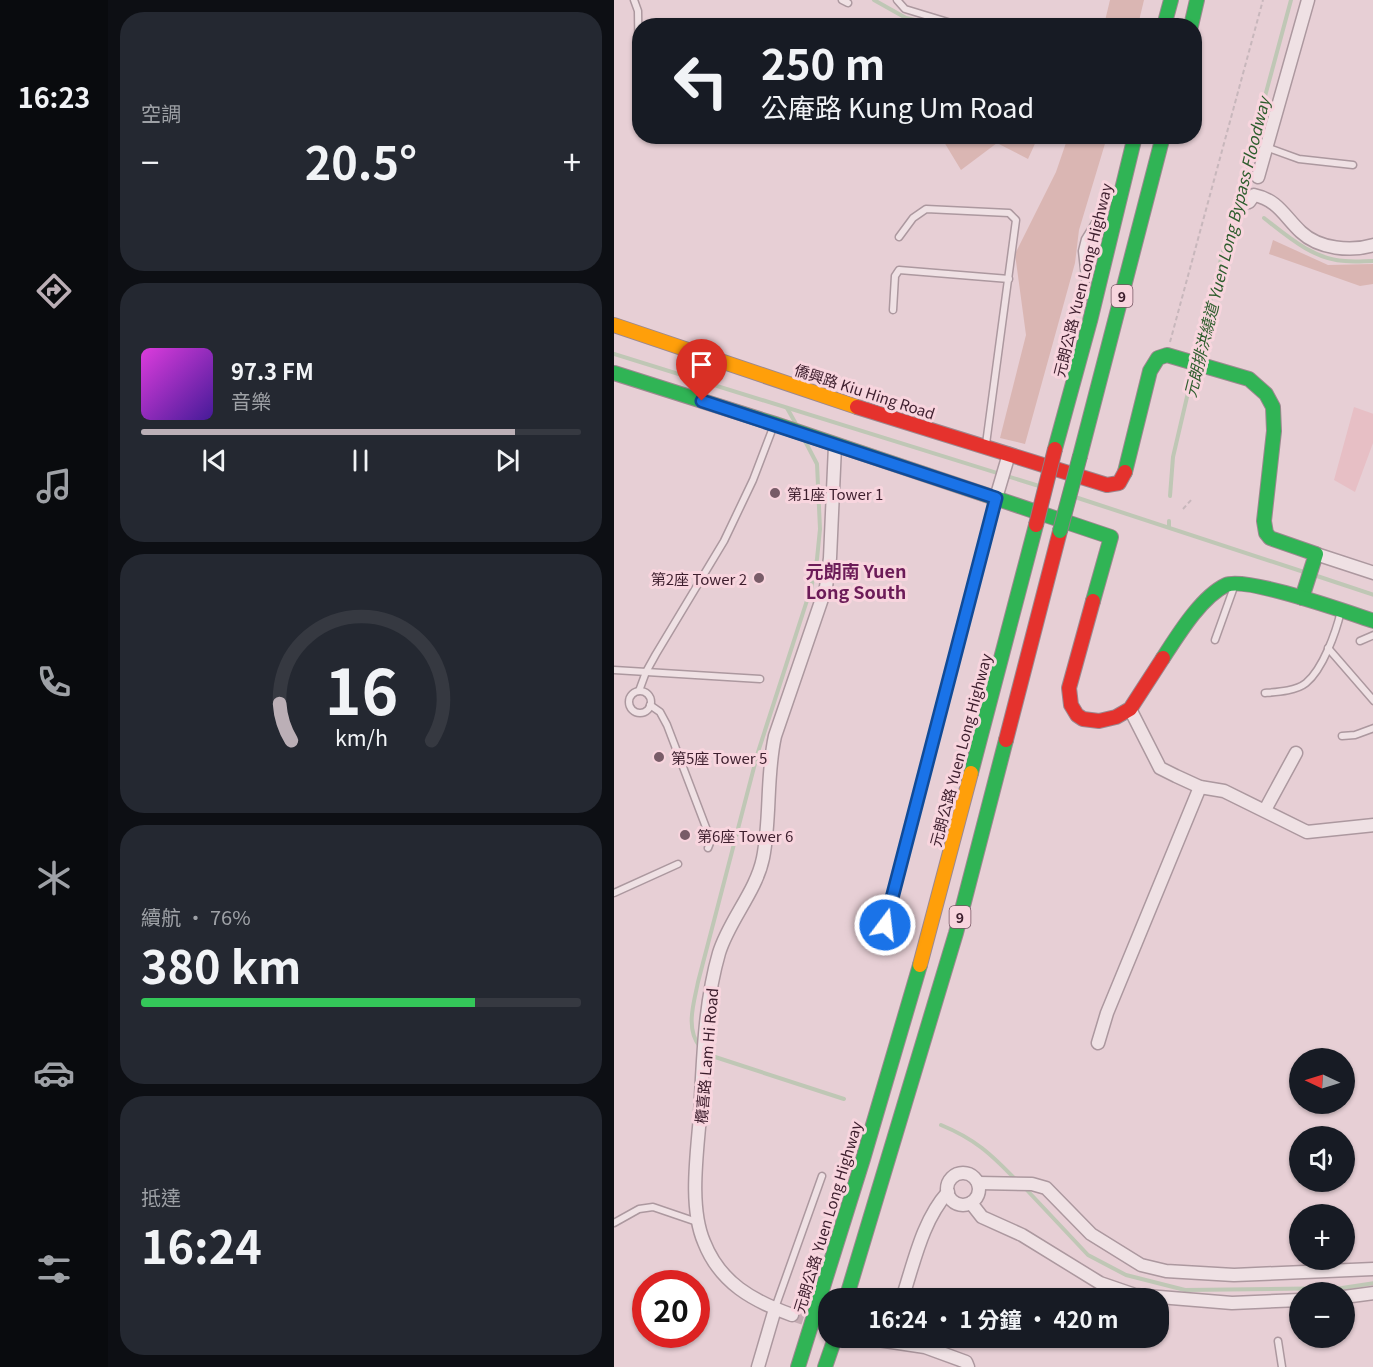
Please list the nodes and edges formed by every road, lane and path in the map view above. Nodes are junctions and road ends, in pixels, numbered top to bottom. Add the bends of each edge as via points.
1 (634, 0) edge
2 (898, 0) edge
3 (1171, 0) edge
4 (1197, 0) edge
5 (1263, 0) edge
6 (1308, 0) edge
7 (638, 18) edge
8 (935, 18) edge
9 (1166, 18) edge
10 (1192, 18) edge
11 (1133, 144) edge
12 (1161, 144) edge
13 (1266, 147) junction
14 (1353, 165) dead end
15 (1125, 174) junction
16 (1258, 177) dead end
17 (1248, 202) dead end
18 (899, 237) dead end
19 (1373, 245) edge
20 (1009, 279) junction
21 (893, 310) dead end
22 (1090, 321) junction
23 (614, 325) edge
24 (1167, 355) junction
25 (614, 373) edge
26 (780, 425) junction
27 (829, 443) junction
28 (986, 447) junction
29 (1009, 454) junction
30 (996, 498) junction
31 (1192, 499) dead end
32 (1183, 509) dead end
33 (1316, 554) junction
34 (1373, 573) edge
35 (1235, 584) junction
36 (1302, 598) junction
37 (1342, 611) junction
38 (1373, 621) edge
39 (1373, 635) edge
40 (1215, 640) dead end
41 (1360, 641) dead end
42 (1328, 648) junction
43 (614, 670) edge
44 (646, 672) junction
45 (760, 679) dead end
46 (640, 691) junction
47 (1265, 693) dead end
48 (1373, 701) edge
49 (650, 705) junction
50 (1130, 709) junction
51 (1373, 728) edge
52 (1342, 736) dead end
53 (1296, 753) dead end
54 (1200, 786) junction
55 (1265, 810) junction
56 (1373, 825) edge
57 (708, 848) dead end
58 (678, 864) dead end
59 (614, 893) edge
60 (885, 925) dead end
61 (1098, 1043) dead end
62 (822, 1176) dead end
63 (978, 1183) junction
64 (948, 1192) junction
65 (971, 1203) junction
66 (697, 1222) junction
67 (614, 1223) edge
68 (1373, 1269) edge
69 (849, 1288) edge
70 (906, 1288) edge
71 (1373, 1293) edge
72 (1355, 1295) edge
73 (1289, 1300) edge
74 (775, 1309) junction
75 (792, 1315) tunnel mouth
76 (1278, 1341) dead end
77 (832, 1348) edge
78 (928, 1348) edge
79 (758, 1367) edge
80 (798, 1367) edge
81 (825, 1367) edge
82 (968, 1367) edge
83 (1282, 1367) edge

1 - 7 lane
2 - 8 lane via 905,9
3 - 9 main road
4 - 10 main road
5 - 24 path
6 - 13 street
11 - 15 main road, 元朗公路 Yuen Long Highway / 9
12 - 69 main road, 9, bridge via 956,933
13 - 14 lane via 1299,159
13 - 16 street
15 - 22 main road, 元朗公路 Yuen Long Highway / 9
15 - 22 lane via 1085,239 1082,251
17 - 19 street via 1254,195 1266,198 1303,234 1331,246
18 - 20 lane via 913,218 926,209 1009,213 1016,220
20 - 21 lane via 899,270 895,276
20 - 28 lane
22 - 80 main road, 元朗公路 Yuen Long Highway / 9, bridge via 913,989
23 - 28 main road, 僑興路 Kiu Hing Road
24 - 29 main road, 僑興路 Kiu Hing Road via 1158,358 1150,371 1126,471 1119,483 1107,485
24 - 33 main road via 1249,379 1266,394 1273,407 1274,431 1266,533 1270,538
25 - 26 main road
26 - 27 main road
26 - 44 lane via 724,541
27 - 30 main road
27 - 66 street, 欖喜路 Lam Hi Road via 830,558 826,587 770,756 763,859 720,951 706,1027 696,1172
28 - 29 main road, 僑興路 Kiu Hing Road
29 - 30 street
30 - 50 main road via 1111,537 1069,688 1072,708 1083,720 1116,719
30 - 60 lane
31 - 32 path
33 - 34 street
33 - 36 main road
35 - 36 main road
35 - 40 lane
35 - 50 main road via 1218,589 1189,620
36 - 37 main road
37 - 38 main road
37 - 42 lane
39 - 41 lane
42 - 47 lane via 1306,683
42 - 48 lane
43 - 44 lane
44 - 45 lane
44 - 46 lane
46 - 49 lane via 648,695
46 - 49 lane via 630,696 630,707 639,713
49 - 57 lane via 660,712 673,740 707,830
50 - 54 street via 1160,768
51 - 52 lane
53 - 55 street
54 - 55 street via 1224,791
54 - 61 street
55 - 56 street via 1307,832
58 - 59 lane
62 - 74 lane
63 - 64 street via 971,1175 961,1173 949,1182
63 - 65 street via 979,1192
63 - 68 street via 1046,1188 1091,1234 1140,1265 1166,1271 1234,1275
64 - 65 street via 956,1204
64 - 70 street via 929,1219
65 - 73 street via 982,1217 1022,1235 1100,1283 1135,1295 1232,1303
66 - 67 lane via 653,1207 639,1209
66 - 74 street, 欖喜路 Lam Hi Road via 719,1270 746,1295
71 - 72 street
74 - 75 street, 欖喜路 Lam Hi Road
74 - 79 street
76 - 83 lane
77 - 81 main road
78 - 82 street via 966,1362

